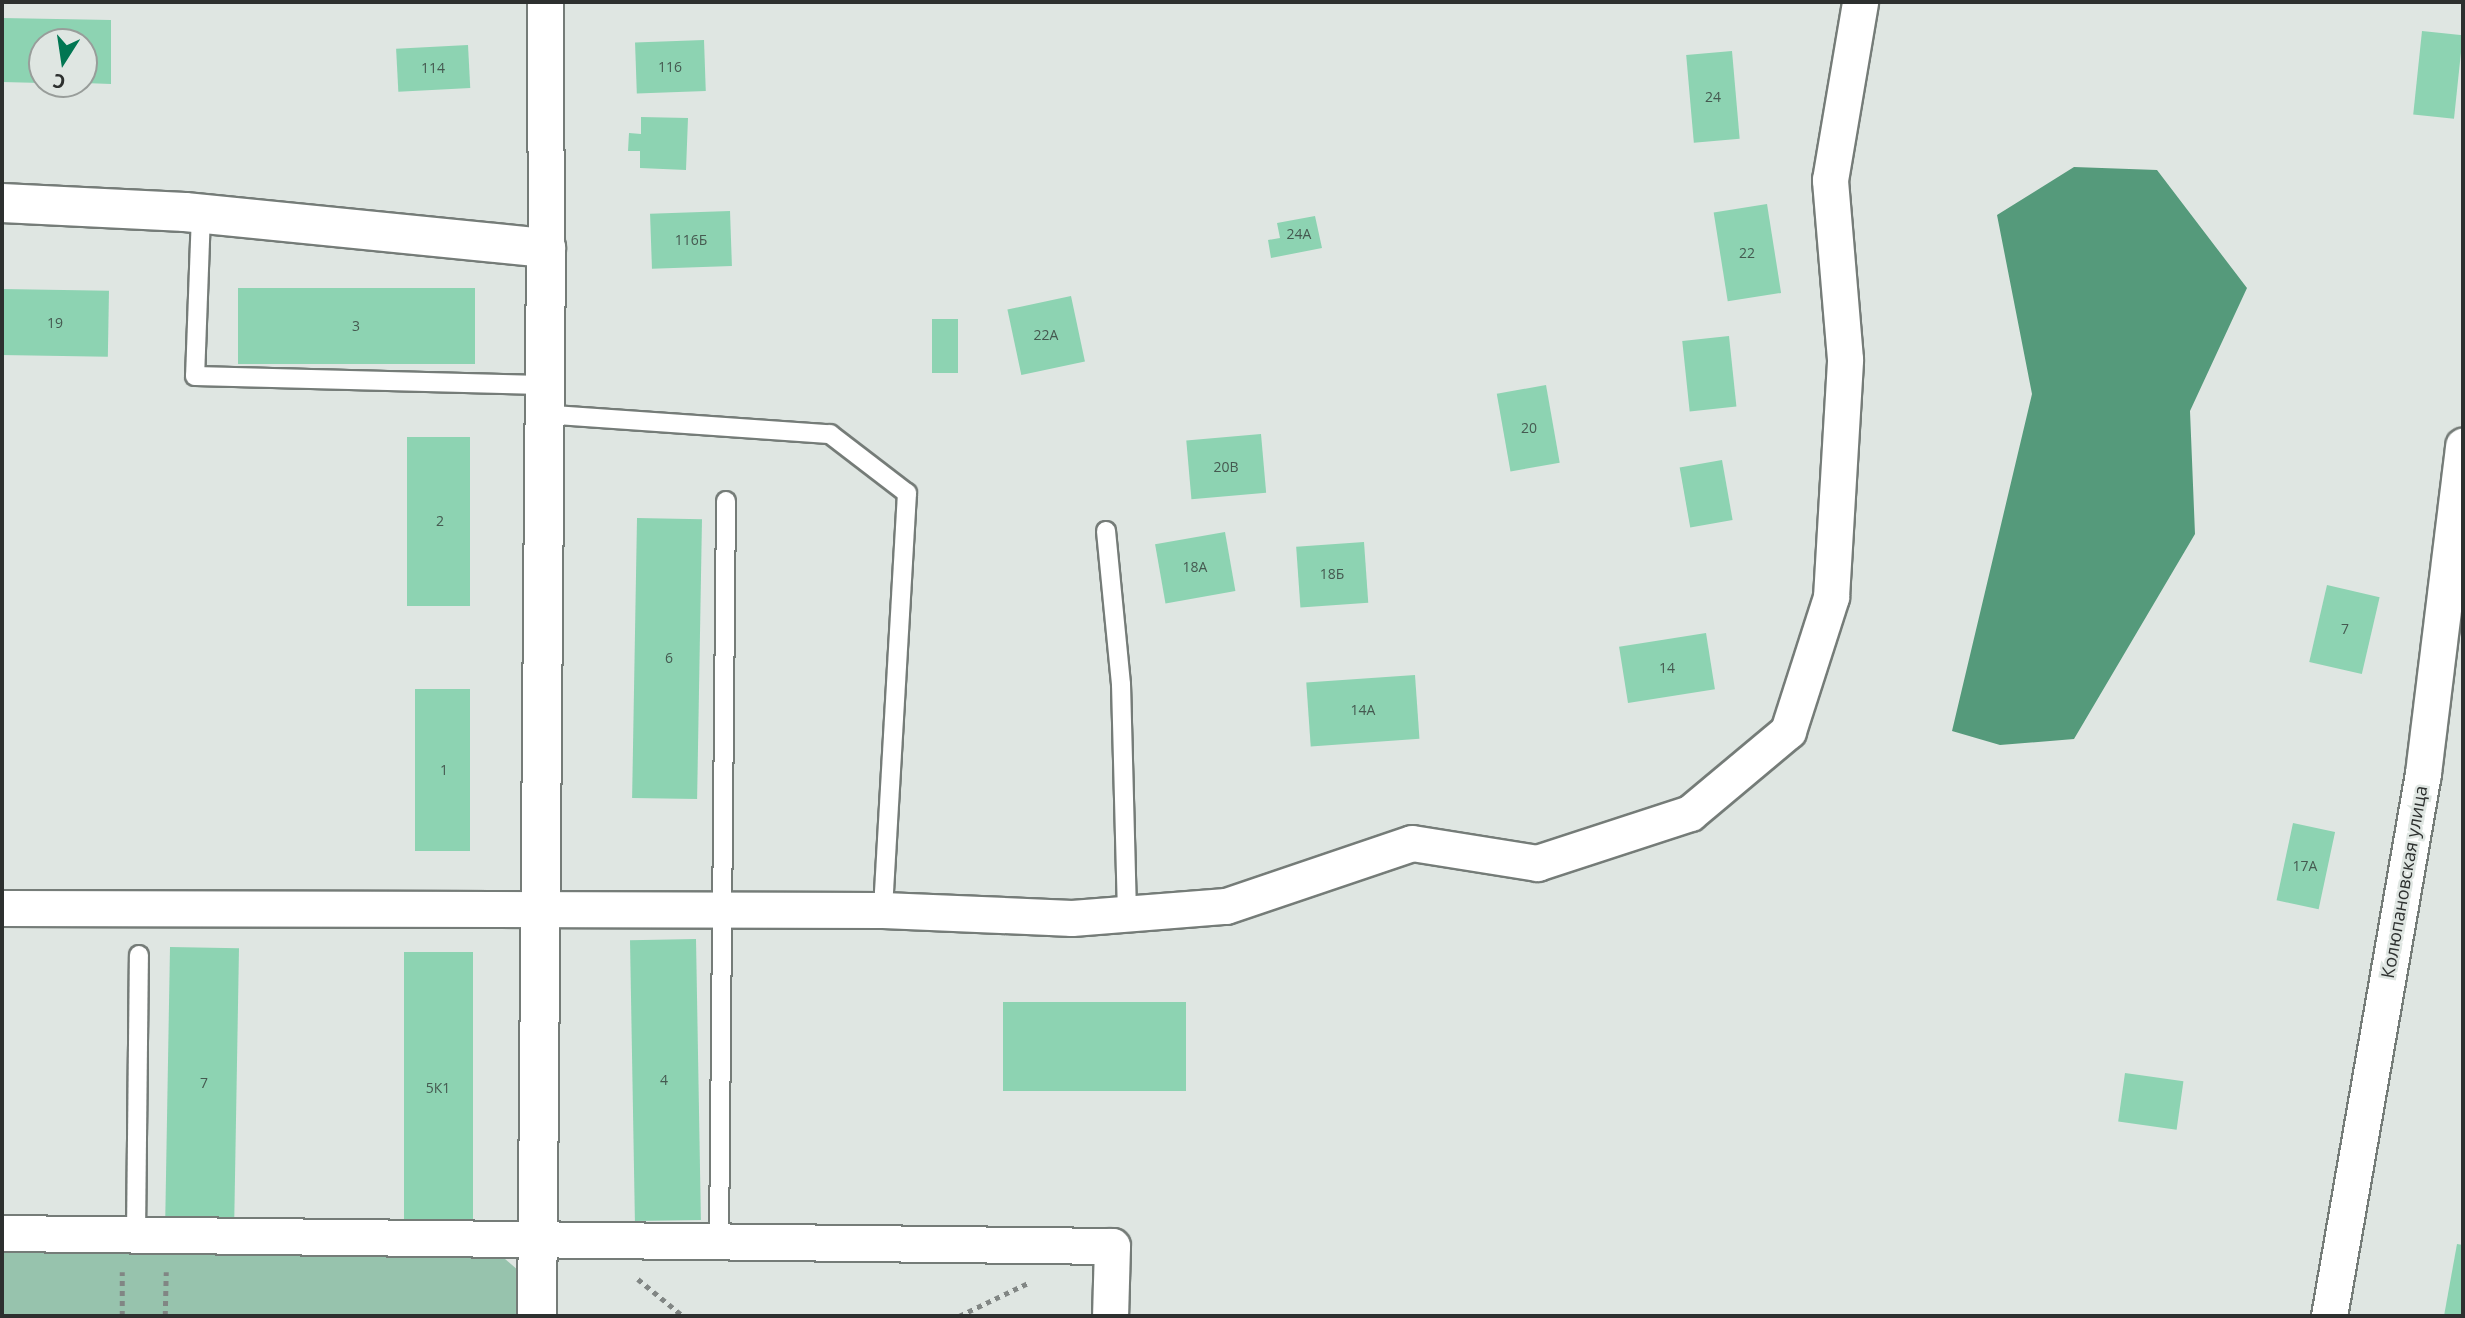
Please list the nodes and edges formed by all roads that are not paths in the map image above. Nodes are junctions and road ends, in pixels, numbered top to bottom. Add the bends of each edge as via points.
1 (545, 2) edge
2 (1860, 2) edge
3 (2, 203) edge
4 (201, 214) junction
5 (546, 248) junction
6 (542, 399) junction
7 (2463, 444) edge
8 (726, 501) dead end
9 (1106, 531) dead end
10 (2, 908) edge
11 (883, 910) junction
12 (541, 911) junction
13 (719, 911) junction
14 (1127, 914) junction
15 (139, 955) dead end
16 (2, 1233) edge
17 (142, 1234) junction
18 (537, 1239) junction
19 (719, 1242) junction
20 (537, 1316) edge
21 (1110, 1316) edge
22 (2329, 1316) edge

1 - 5 street
2 - 14 street via 1830,180 1845,359 1831,597 1788,731 1690,813 1537,863 1412,843 1226,906
3 - 4 street
4 - 5 street
4 - 6 lane via 195,376
5 - 6 street
6 - 11 lane via 830,434 907,493
6 - 12 street
7 - 22 street, Колюпановская улица via 2423,773
8 - 13 lane
9 - 14 lane via 1121,684
10 - 12 street
11 - 13 street
11 - 14 street via 1072,918
12 - 13 street
12 - 18 street
13 - 19 lane
15 - 17 lane
16 - 17 street
17 - 18 street
18 - 19 street
18 - 20 street
19 - 21 street via 1112,1246

